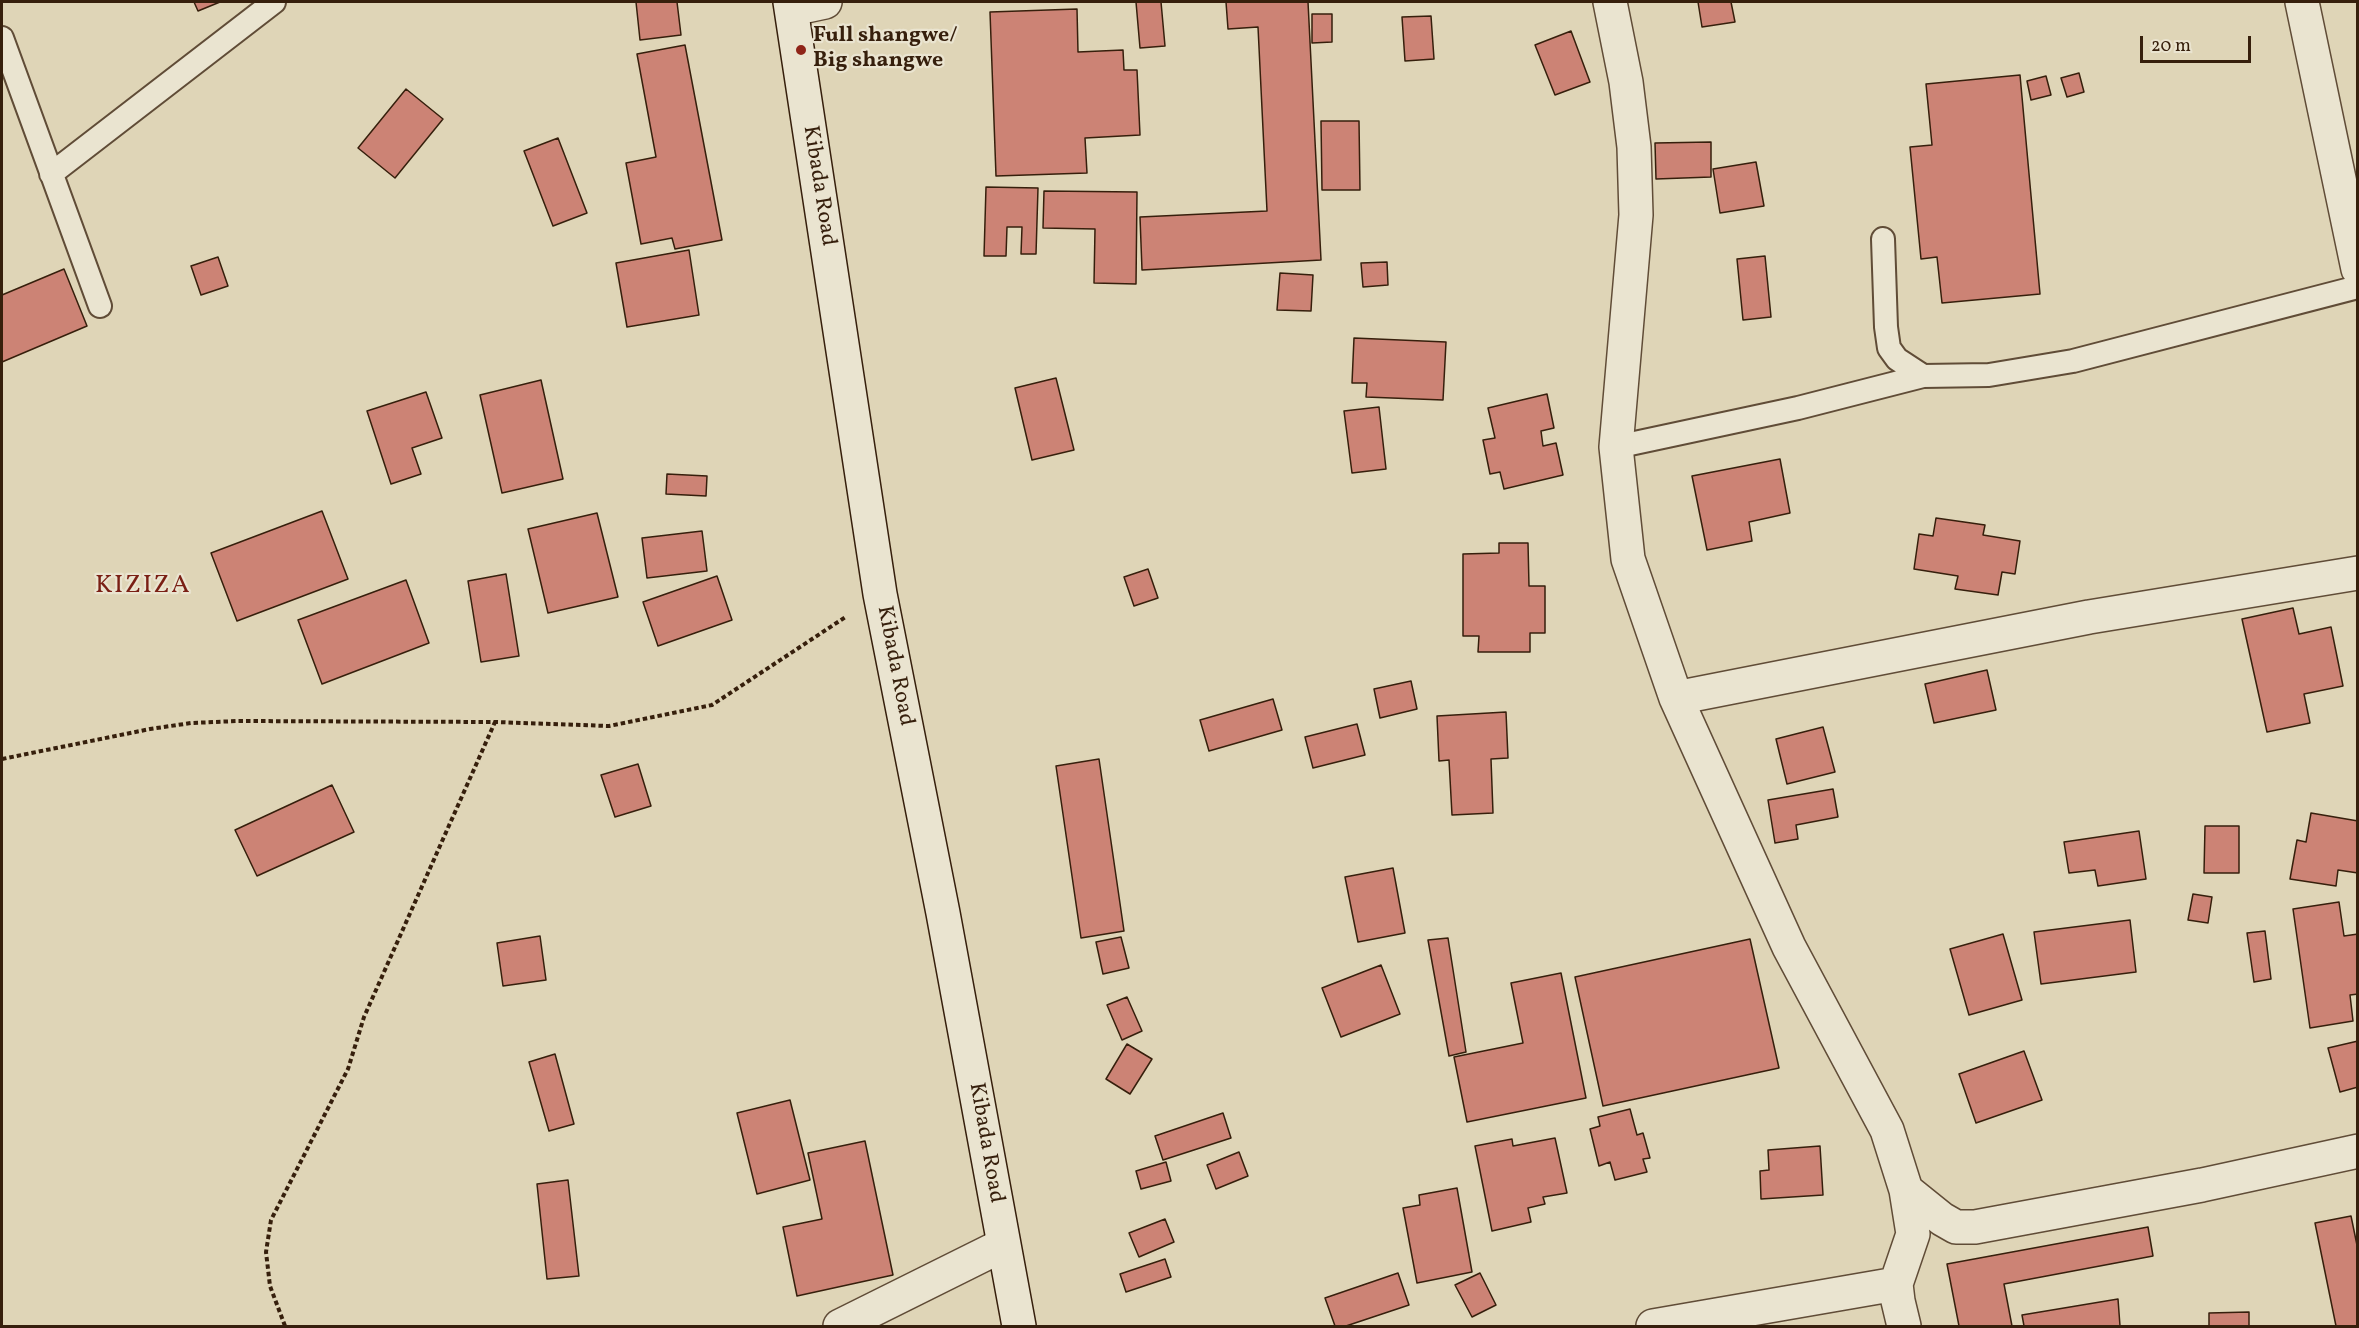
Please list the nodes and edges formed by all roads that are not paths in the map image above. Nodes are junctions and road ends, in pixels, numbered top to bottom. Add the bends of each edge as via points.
1 (274, 2) edge
2 (825, 2) edge
3 (1610, 2) edge
4 (2302, 2) edge
5 (791, 5) edge
6 (2, 38) edge
7 (51, 174) junction
8 (1883, 239) dead end
9 (2357, 272) edge
10 (100, 306) dead end
11 (1923, 376) junction
12 (1616, 447) junction
13 (2358, 573) edge
14 (1676, 698) junction
15 (2358, 1151) edge
16 (1906, 1190) junction
17 (1003, 1245) junction
18 (1896, 1284) junction
19 (840, 1326) edge
20 (1019, 1326) edge
21 (1653, 1326) edge
22 (1904, 1326) edge

1 - 7 lane
2 - 5 street
3 - 12 street via 1634,147 1636,215
4 - 9 street
5 - 17 street, Kibada Road via 880,594
6 - 7 lane
7 - 10 lane
8 - 11 lane via 1889,348 1897,359
9 - 11 lane via 2073,361 1996,374
11 - 12 lane via 1798,408
12 - 14 street via 1628,559
13 - 14 street via 2089,617
14 - 16 street via 1789,947 1887,1130
15 - 16 street via 1975,1227 1956,1227
16 - 18 street via 1913,1234
17 - 19 street
17 - 20 street, Kibada Road
18 - 21 street
18 - 22 street

